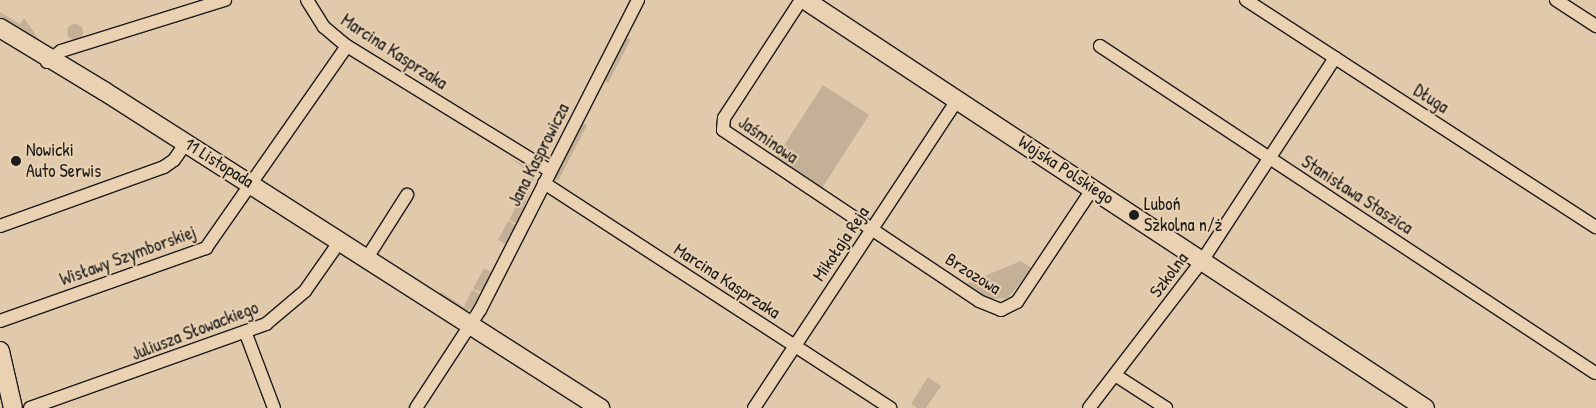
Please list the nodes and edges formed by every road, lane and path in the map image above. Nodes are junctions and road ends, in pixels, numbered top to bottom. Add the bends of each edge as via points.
1 (226, 0) edge
2 (306, 0) edge
3 (638, 0) edge
4 (1246, 0) edge
5 (1556, 0) edge
6 (800, 3) edge
7 (1596, 26) edge
8 (0, 28) edge
9 (0, 40) edge
10 (347, 46) junction
11 (1100, 46) dead end
12 (1335, 58) junction
13 (49, 59) junction
14 (957, 100) junction
15 (186, 143) junction
16 (1270, 159) junction
17 (547, 177) junction
18 (252, 184) junction
19 (1089, 194) junction
20 (407, 195) dead end
21 (0, 226) edge
22 (1596, 227) edge
23 (872, 230) junction
24 (340, 241) junction
25 (366, 258) junction
26 (1202, 261) junction
27 (0, 321) edge
28 (471, 325) junction
29 (246, 334) junction
30 (794, 346) junction
31 (0, 351) edge
32 (1596, 373) edge
33 (1115, 375) junction
34 (1414, 405) edge
35 (13, 408) edge
36 (30, 408) edge
37 (274, 408) edge
38 (416, 408) edge
39 (600, 408) edge
40 (754, 408) edge
41 (890, 408) edge
42 (1089, 408) edge
43 (1166, 408) edge

1 - 13 street
2 - 10 street, Marcina Kasprzaka via 324,27
3 - 17 street, Jana Kasprowicza
4 - 12 street, Długa
5 - 7 street
6 - 14 street, Wojska Polskiego
6 - 23 street, Jaśminowa via 724,118 723,130
8 - 13 street, 11 Listopada
9 - 13 street, 11 Listopada
10 - 17 street, Marcina Kasprzaka
10 - 18 street, Wisławy Szymborskiej
11 - 16 street, Stanisława Staszica
12 - 16 street, Szkolna
12 - 22 street, Długa
13 - 15 street, 11 Listopada
14 - 19 street, Wojska Polskiego
14 - 23 street, Mikołaja Reja
15 - 18 street, 11 Listopada
15 - 21 street via 174,160 164,167
16 - 26 street, Szkolna
16 - 32 street, Stanisława Staszica
17 - 28 street, Jana Kasprowicza
17 - 30 street, Marcina Kasprzaka
18 - 24 street, 11 Listopada
18 - 27 street, Wisławy Szymborskiej via 202,251
19 - 23 street, Brzozowa via 1017,302 1001,310 990,307
19 - 26 street, Wojska Polskiego
20 - 25 street
23 - 30 street, Mikołaja Reja
24 - 25 street, 11 Listopada
24 - 29 street, Juliusza Słowackiego via 298,299 274,319
25 - 28 street, 11 Listopada
26 - 33 street, Szkolna
26 - 34 street, Wojska Polskiego
28 - 38 street, Jana Kasprowicza
28 - 39 street, 11 Listopada
29 - 36 street, Juliusza Słowackiego
29 - 37 street
30 - 40 street, Mikołaja Reja
30 - 41 street, Marcina Kasprzaka
31 - 35 street
33 - 42 street, Szkolna
33 - 43 street

